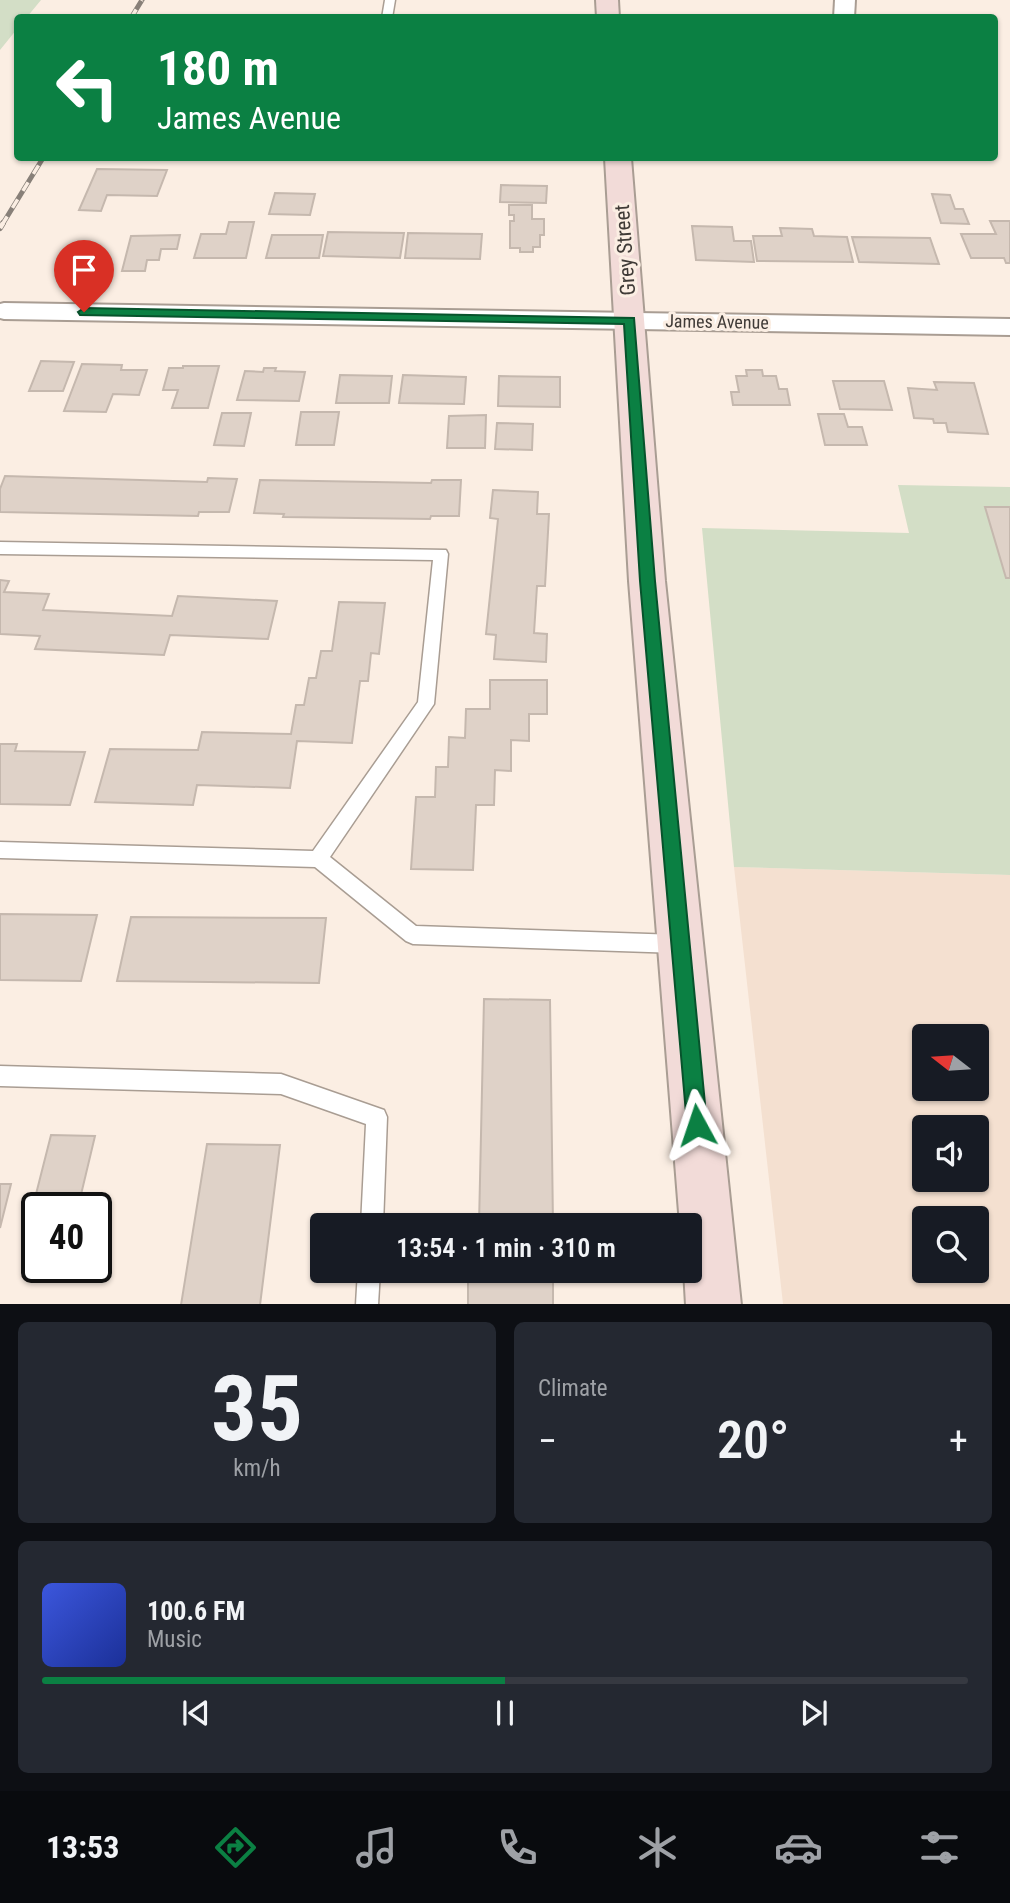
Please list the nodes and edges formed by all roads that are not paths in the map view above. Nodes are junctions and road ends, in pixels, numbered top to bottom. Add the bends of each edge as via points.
1 (618, 161) edge
2 (2, 315) edge
3 (630, 321) junction
4 (1010, 327) edge
5 (0, 548) edge
6 (0, 850) edge
7 (318, 859) junction
8 (680, 944) junction
9 (0, 1076) edge
10 (373, 1213) edge
11 (369, 1283) edge
12 (368, 1304) edge
13 (714, 1304) edge

1 - 3 street, Grey Street
2 - 3 street, James Avenue
3 - 4 street, James Avenue
3 - 8 street, Grey Street via 647,581
5 - 7 lane via 440,554 426,704
6 - 7 lane
7 - 8 lane via 413,934
8 - 13 street, Grey Street
9 - 10 lane via 281,1084 377,1117
11 - 12 lane

